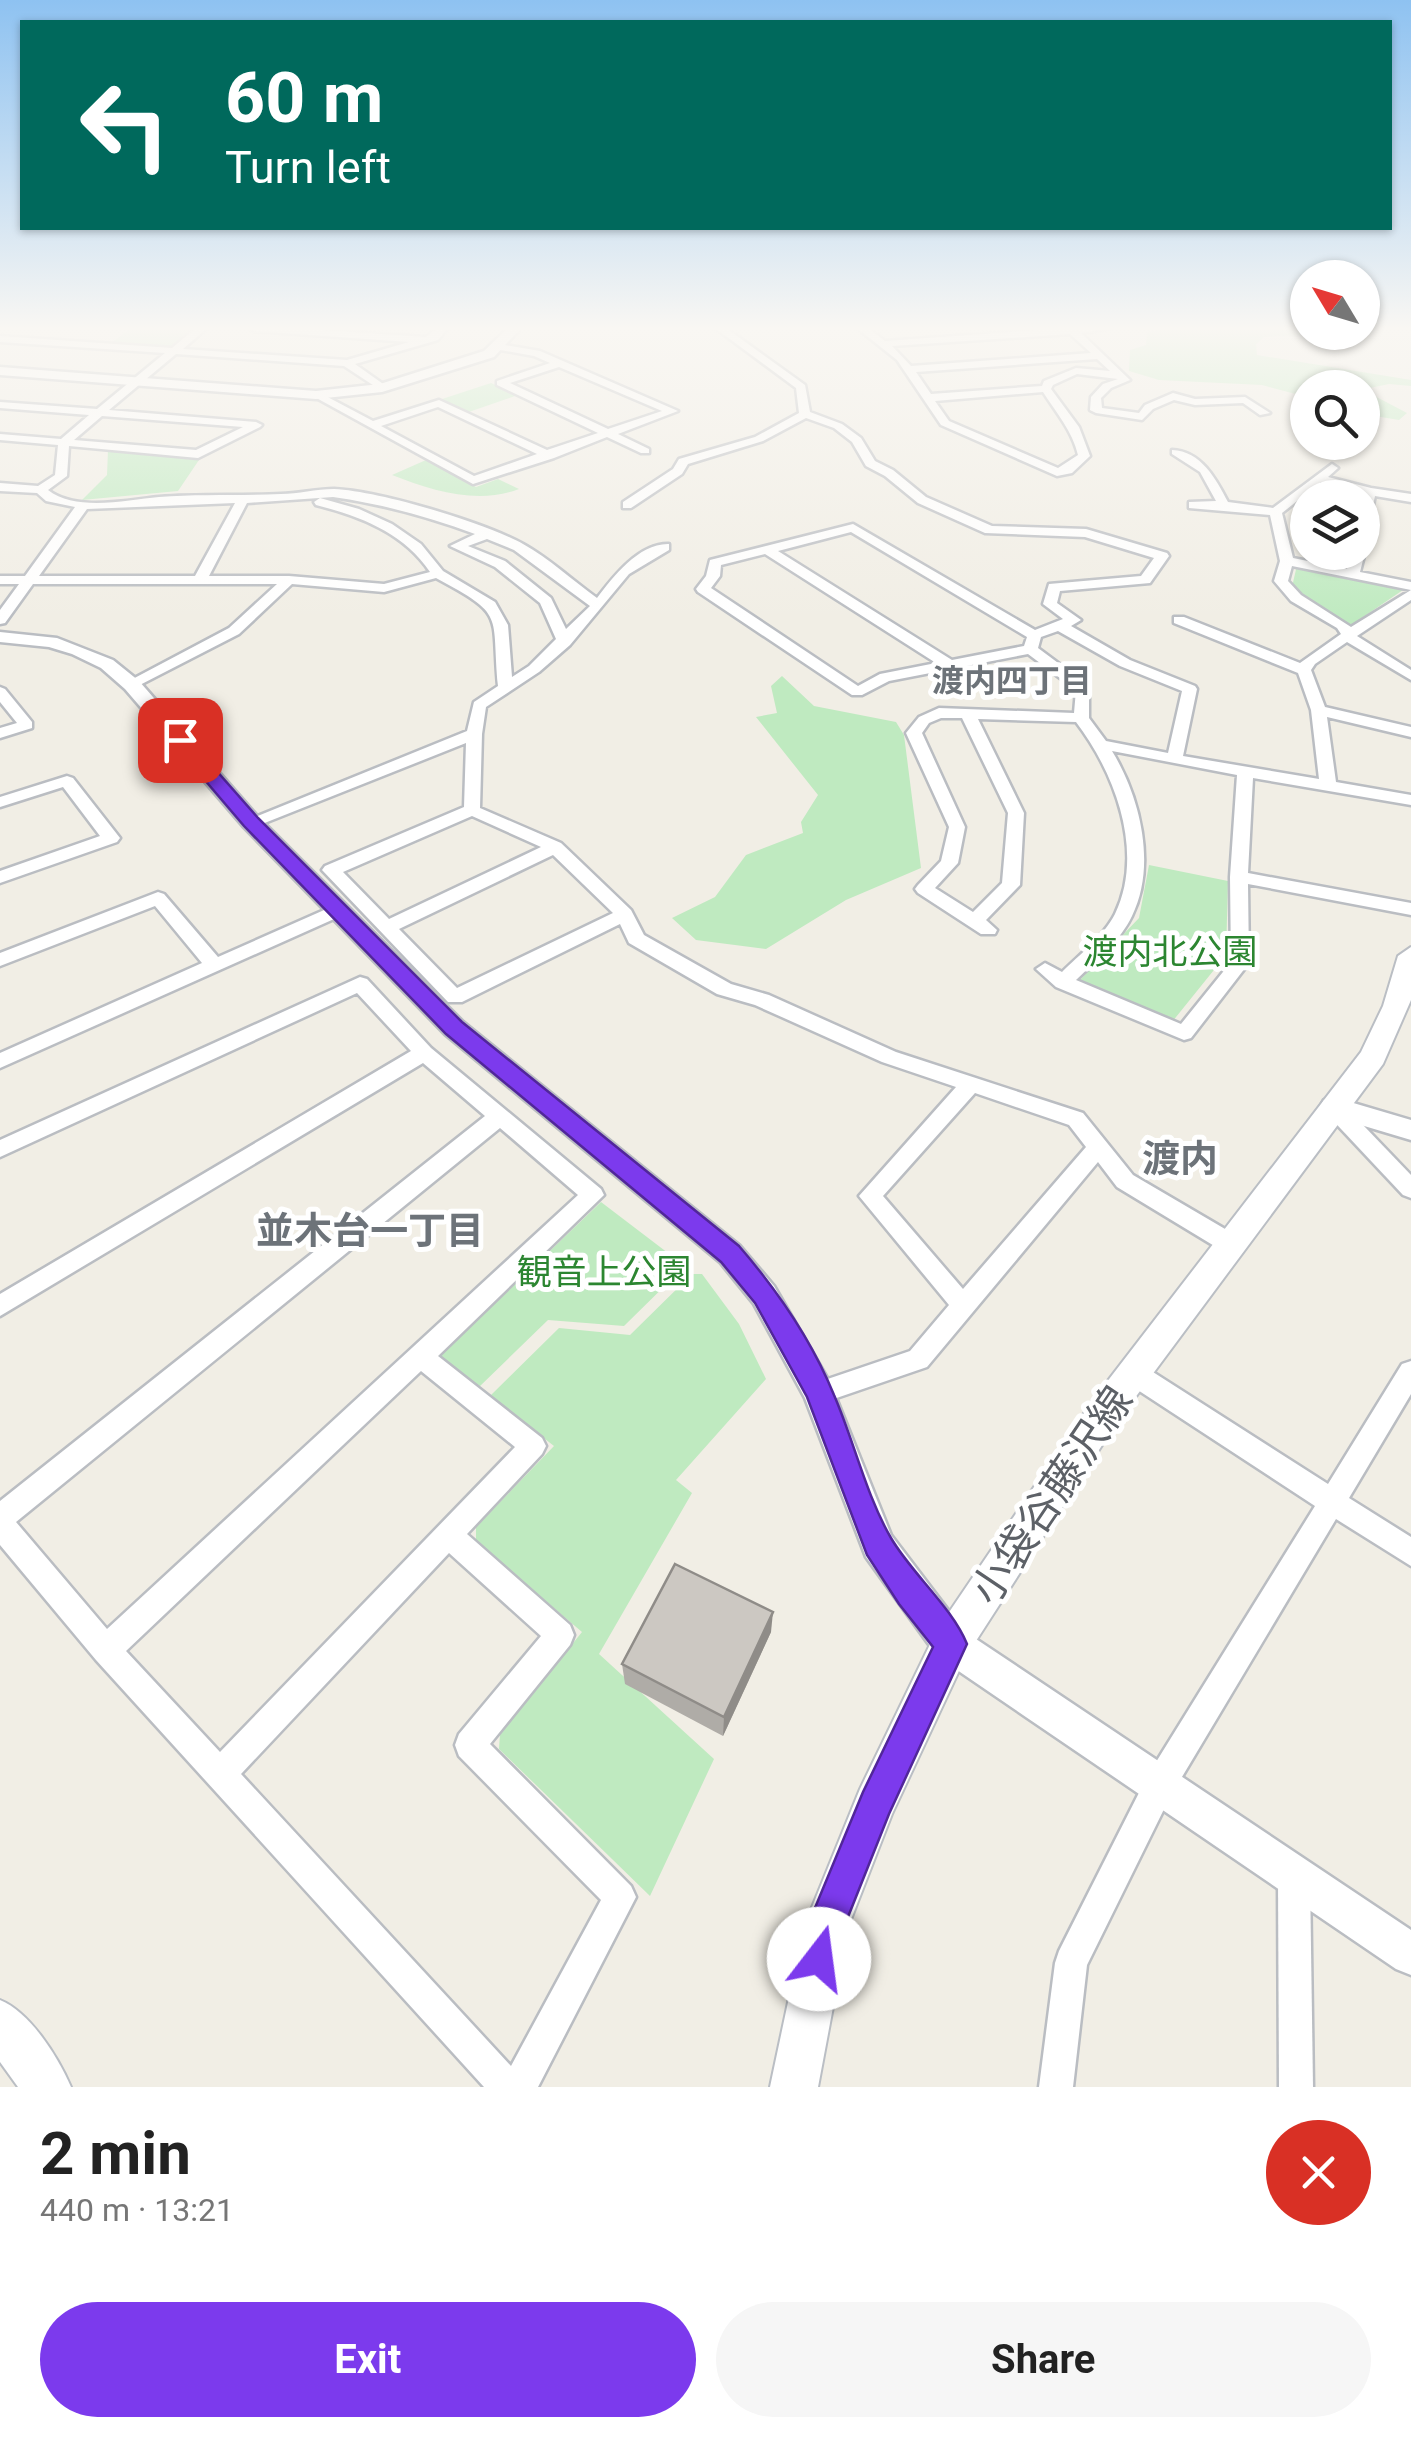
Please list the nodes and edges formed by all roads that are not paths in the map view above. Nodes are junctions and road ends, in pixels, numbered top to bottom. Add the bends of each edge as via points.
1 (83, 425) edge
2 (253, 425) edge
3 (372, 425) edge
4 (486, 425) edge
5 (590, 425) edge
6 (631, 425) edge
7 (784, 425) edge
8 (836, 425) edge
9 (947, 425) edge
10 (1075, 425) edge
11 (608, 434) junction
12 (0, 437) edge
13 (64, 442) junction
14 (645, 451) dead end
15 (1176, 452) dead end
16 (550, 456) junction
17 (1317, 480) edge
18 (1342, 480) edge
19 (0, 487) edge
20 (40, 490) junction
21 (1380, 493) edge
22 (287, 498) junction
23 (1411, 498) edge
24 (243, 499) junction
25 (1290, 501) edge
26 (83, 505) junction
27 (628, 505) dead end
28 (1192, 505) dead end
29 (1224, 505) junction
30 (1276, 512) junction
31 (483, 536) junction
32 (664, 547) dead end
33 (766, 549) junction
34 (1288, 561) junction
35 (1354, 570) edge
36 (438, 574) junction
37 (1353, 574) junction
38 (0, 580) edge
39 (28, 580) junction
40 (200, 580) junction
41 (289, 580) junction
42 (1411, 586) edge
43 (1411, 594) edge
44 (598, 606) junction
45 (0, 620) edge
46 (1179, 620) dead end
47 (1060, 626) junction
48 (1350, 634) junction
49 (0, 637) edge
50 (564, 642) junction
51 (1033, 642) junction
52 (948, 664) junction
53 (1304, 670) junction
54 (1411, 676) edge
55 (132, 685) junction
56 (506, 685) junction
57 (0, 692) edge
58 (1319, 710) junction
59 (967, 712) junction
60 (1081, 718) junction
61 (1411, 732) edge
62 (0, 733) edge
63 (474, 734) junction
64 (1104, 745) junction
65 (1174, 760) junction
66 (1245, 773) junction
67 (1328, 784) junction
68 (1411, 800) edge
69 (0, 802) edge
70 (472, 810) junction
71 (251, 822) junction
72 (555, 847) junction
73 (0, 877) edge
74 (1239, 877) junction
75 (1411, 909) edge
76 (337, 911) junction
77 (626, 914) junction
78 (388, 927) junction
79 (1411, 956) edge
80 (0, 960) edge
81 (216, 967) junction
82 (1045, 968) dead end
83 (1063, 982) junction
84 (424, 1053) junction
85 (0, 1061) edge
86 (970, 1084) junction
87 (1333, 1107) junction
88 (498, 1118) junction
89 (1411, 1130) edge
90 (1098, 1147) junction
91 (0, 1149) edge
92 (1411, 1189) edge
93 (1229, 1243) junction
94 (0, 1306) edge
95 (964, 1306) junction
96 (420, 1356) junction
97 (1411, 1372) edge
98 (1133, 1373) junction
99 (819, 1393) junction
100 (1332, 1502) junction
101 (0, 1521) edge
102 (448, 1534) junction
103 (1411, 1553) edge
104 (951, 1644) junction
105 (106, 1650) junction
106 (220, 1774) junction
107 (1159, 1786) junction
108 (1294, 1878) junction
109 (1411, 1954) edge
110 (0, 2023) edge
111 (48, 2087) edge
112 (506, 2087) edge
113 (519, 2087) edge
114 (794, 2087) edge
115 (1056, 2087) edge
116 (1296, 2087) edge

1 - 13 street
2 - 13 street via 198,454
3 - 16 street via 474,480
4 - 16 street
5 - 11 street
6 - 11 street
7 - 27 street via 683,462
8 - 47 street via 857,440 870,463 922,500 990,530 1086,533 1162,556 1145,580 1054,587 1050,604 1074,620
9 - 10 street via 1046,470 1068,470 1084,456
11 - 14 street
11 - 16 street
12 - 13 street
13 - 20 street via 61,476
15 - 29 street via 1205,470
17 - 18 street via 1326,473
19 - 20 street
20 - 26 street
21 - 23 street
22 - 24 street
22 - 31 street via 368,498
22 - 36 street via 362,514 426,553
24 - 26 street
24 - 40 street
25 - 30 street
26 - 39 street
28 - 29 street
29 - 30 street
30 - 34 street
31 - 44 street via 518,547
31 - 50 street via 456,546 500,564 546,601
32 - 44 street via 624,571
33 - 51 street via 853,528
33 - 52 street
33 - 52 street via 715,562 703,589 858,692 885,677
34 - 37 street
34 - 48 street via 1285,589
35 - 37 street
36 - 41 street via 384,588
36 - 56 street via 492,602 502,615
37 - 42 street
38 - 39 street
39 - 40 street
39 - 45 street
40 - 41 street
41 - 55 street via 234,632
43 - 48 street
44 - 50 street
46 - 53 street
47 - 51 street
47 - 65 street via 1124,663 1190,689
48 - 53 street
48 - 54 street
49 - 55 street via 78,650
50 - 56 street
51 - 52 street
51 - 60 street via 1084,689
53 - 58 street
55 - 71 street
56 - 63 street via 479,706
57 - 62 street via 27,725
58 - 61 street
58 - 67 street
59 - 59 street via 1016,812 1012,884 982,926 924,889 949,864 957,827 914,733 939,713
59 - 60 street
60 - 64 street
63 - 70 street
63 - 71 street
64 - 65 street
64 - 83 street via 1120,782 1136,859 1124,915
65 - 66 street
66 - 67 street
66 - 74 street
67 - 68 street
69 - 73 street via 67,781 112,838
70 - 72 street
70 - 78 street via 331,870
71 - 76 street
72 - 77 street
72 - 78 street
74 - 75 street
74 - 83 street via 1240,963 1184,1033
76 - 81 street
76 - 99 street via 454,1028 730,1254 764,1295
77 - 78 street via 454,996
77 - 86 street via 636,939 724,989
79 - 87 main road, 小袋谷藤沢線 via 1374,1057
80 - 81 street via 158,898
81 - 85 street
82 - 83 street
84 - 88 street
84 - 91 street via 360,984
84 - 94 street
86 - 90 street via 1076,1120
86 - 95 street via 870,1196
87 - 89 street
87 - 92 street
87 - 93 main road, 小袋谷藤沢線
88 - 96 street via 593,1195
88 - 101 street
90 - 93 street via 1124,1181
90 - 95 street
93 - 98 main road, 小袋谷藤沢線
95 - 99 street via 918,1359
96 - 102 street via 533,1446
96 - 105 street
97 - 100 street
98 - 100 street
98 - 104 main road, 小袋谷藤沢線
99 - 104 street via 878,1545
100 - 103 street
100 - 107 street
101 - 105 street
102 - 106 street
102 - 113 street via 560,1635 470,1745 620,1897
104 - 107 street
104 - 114 main road, 小袋谷藤沢線 via 826,1927
105 - 106 street
106 - 112 street
107 - 108 street
107 - 115 street via 1071,1963
108 - 109 street
108 - 116 street
110 - 111 main road

